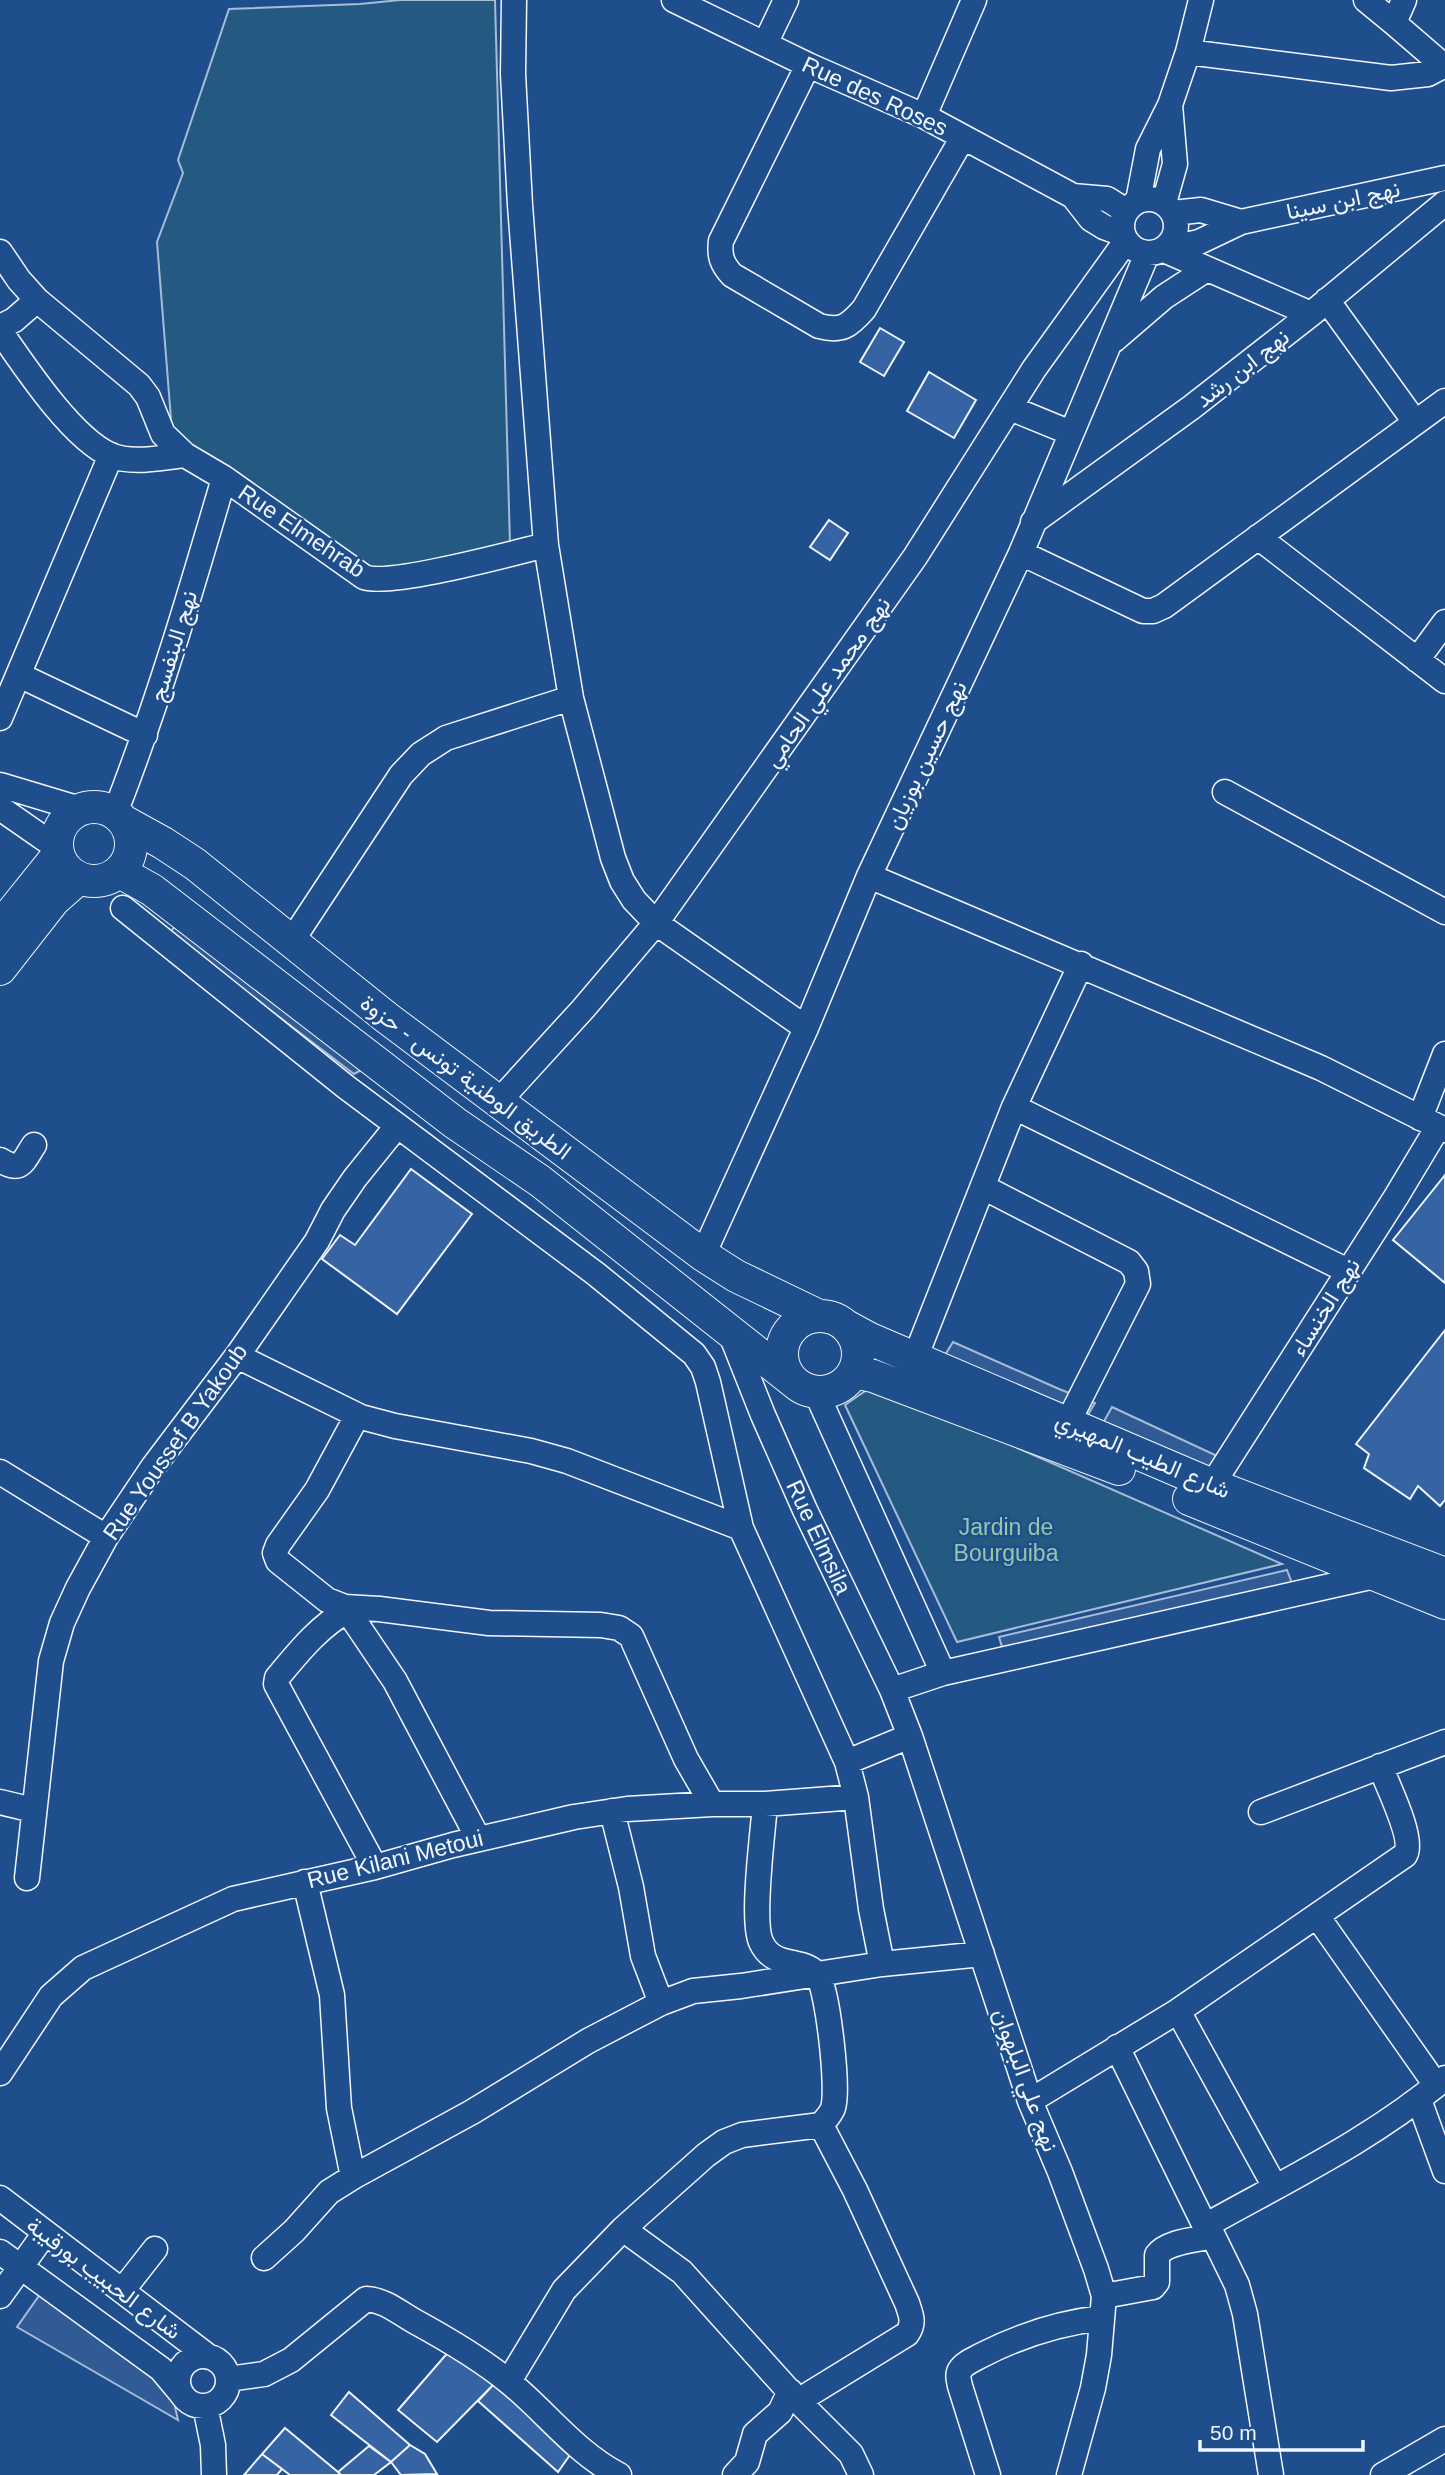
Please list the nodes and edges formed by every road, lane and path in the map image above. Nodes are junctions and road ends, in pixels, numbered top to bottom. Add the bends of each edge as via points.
1 (514, 0) edge
2 (674, 0) edge
3 (786, 0) edge
4 (974, 0) edge
5 (1201, 0) edge
6 (1366, 0) edge
7 (1404, 0) edge
8 (1394, 23) junction
9 (765, 44) junction
10 (1188, 52) junction
11 (808, 65) junction
12 (1445, 66) edge
13 (1170, 105) junction
14 (924, 116) junction
15 (963, 136) junction
16 (1445, 178) edge
17 (1445, 204) edge
18 (1169, 208) junction
19 (1128, 222) junction
20 (1241, 222) junction
21 (1160, 249) junction
22 (0, 252) edge
23 (1207, 268) junction
24 (37, 300) junction
25 (1319, 307) junction
26 (0, 329) edge
27 (1110, 343) junction
28 (1445, 401) edge
29 (1010, 408) junction
30 (1415, 422) junction
31 (1071, 433) junction
32 (111, 455) junction
33 (185, 455) junction
34 (224, 478) junction
35 (1032, 523) junction
36 (1258, 537) junction
37 (546, 545) junction
38 (1021, 553) junction
39 (1445, 622) edge
40 (1417, 660) junction
41 (19, 675) junction
42 (1445, 681) edge
43 (570, 698) junction
44 (0, 718) edge
45 (145, 735) junction
46 (0, 785) edge
47 (1225, 792) dead end
48 (0, 808) edge
49 (80, 809) junction
50 (120, 817) junction
51 (57, 851) junction
52 (120, 872) junction
53 (869, 876) junction
54 (79, 878) junction
55 (123, 908) dead end
56 (1445, 912) edge
57 (656, 923) junction
58 (0, 927) edge
59 (290, 942) junction
60 (1081, 964) junction
61 (0, 970) edge
62 (806, 1028) junction
63 (1445, 1055) edge
64 (499, 1101) junction
65 (1014, 1107) junction
66 (1434, 1125) edge
67 (397, 1126) junction
68 (34, 1145) dead end
69 (0, 1160) edge
70 (984, 1187) junction
71 (703, 1255) junction
72 (1348, 1271) junction
73 (832, 1321) junction
74 (730, 1332) junction
75 (237, 1356) junction
76 (915, 1358) junction
77 (854, 1372) junction
78 (805, 1387) junction
79 (358, 1416) junction
80 (1068, 1424) junction
81 (0, 1472) edge
82 (1212, 1485) junction
83 (741, 1528) junction
84 (106, 1537) junction
85 (1445, 1574) edge
86 (1379, 1575) junction
87 (1445, 1603) edge
88 (346, 1609) junction
89 (943, 1674) junction
90 (892, 1690) junction
91 (910, 1735) junction
92 (1445, 1742) edge
93 (847, 1762) junction
94 (1380, 1766) junction
95 (856, 1797) junction
96 (0, 1802) edge
97 (712, 1804) junction
98 (765, 1804) junction
99 (33, 1810) junction
100 (612, 1811) junction
101 (1261, 1812) dead end
102 (478, 1839) junction
103 (375, 1867) junction
104 (27, 1878) dead end
105 (305, 1882) junction
106 (1317, 1916) junction
107 (982, 1954) junction
108 (882, 1965) junction
109 (817, 1975) junction
110 (661, 2003) junction
111 (1178, 2011) junction
112 (1117, 2047) junction
113 (0, 2073) edge
114 (1433, 2087) edge
115 (1030, 2101) junction
116 (821, 2125) junction
117 (1445, 2171) edge
118 (353, 2177) junction
119 (1275, 2188) junction
120 (0, 2198) edge
121 (623, 2229) junction
122 (1209, 2231) junction
123 (46, 2233) junction
124 (155, 2249) dead end
125 (264, 2258) dead end
126 (10, 2260) edge
127 (122, 2291) junction
128 (0, 2295) edge
129 (1103, 2307) junction
130 (209, 2357) junction
131 (228, 2379) junction
132 (509, 2381) junction
133 (181, 2393) junction
134 (794, 2396) junction
135 (205, 2406) junction
136 (1445, 2438) edge
137 (214, 2475) edge
138 (619, 2475) edge
139 (735, 2475) edge
140 (861, 2475) edge
141 (988, 2475) edge
142 (1069, 2475) edge
143 (1271, 2475) edge
144 (1383, 2475) edge

1 - 37 street via 520,205
2 - 9 street, Rue des Roses
3 - 9 street
4 - 14 street
5 - 10 street
6 - 8 street
7 - 8 street
8 - 12 street
9 - 11 street, Rue des Roses
10 - 12 street via 1391,78 1428,74
10 - 13 street
11 - 14 street, Rue des Roses
11 - 15 street via 719,253 732,275 818,326 834,330 850,324 864,309
13 - 18 street via 1175,164
13 - 19 street via 1148,149
14 - 15 street, Rue des Roses
15 - 19 street, Rue des Roses via 1073,195 1107,199
16 - 20 street, نهج ابن سينا
17 - 25 street, نهج ابن رشد
18 - 19 street via 1147,199
18 - 20 street, نهج ابن سينا via 1201,210
18 - 21 street via 1177,223 1176,235
19 - 21 street via 1139,252
19 - 29 street, نهج محمد علي الحامي
20 - 21 street, نهج ابن سينا via 1199,242
21 - 23 street
21 - 27 street, نهج حسين بوزيان
22 - 24 street, Rue Elmehrab
23 - 25 street
23 - 27 street
24 - 26 street
24 - 33 street, Rue Elmehrab via 139,385 163,434
25 - 30 street
25 - 35 street, نهج ابن رشد via 1192,407
26 - 32 street via 50,401
27 - 31 street, نهج حسين بوزيان
28 - 30 street
29 - 31 street
29 - 57 street, نهج محمد علي الحامي via 915,557
30 - 36 street
31 - 35 street, نهج حسين بوزيان
32 - 33 street via 128,459
32 - 41 street
33 - 34 street, Rue Elmehrab
34 - 37 street, Rue Elmehrab via 369,579 401,577
34 - 45 street, نهج البنفسج
35 - 38 street, نهج حسين بوزيان
36 - 38 street via 1153,611 1143,611
36 - 40 street
37 - 43 street
38 - 53 street, نهج حسين بوزيان
39 - 40 street
40 - 42 street
41 - 44 street
41 - 45 street
43 - 57 street via 613,858 634,900
43 - 59 street via 446,738 421,754 401,775
45 - 50 street, نهج البنفسج
46 - 49 street
47 - 56 street
48 - 51 street
49 - 50 main road via 92,806
49 - 51 main road via 59,830
50 - 52 main road via 131,845
50 - 59 main road, الطريق الوطنية تونس - حزوة via 195,864
51 - 54 main road via 70,873
51 - 58 main road
52 - 54 main road via 96,881
52 - 74 main road, الطريق الوطنية تونس - حزوة via 152,890 455,1123 540,1181
53 - 60 street
53 - 62 street, نهج حسين بوزيان
54 - 61 main road via 54,900
55 - 67 street
57 - 62 street
57 - 64 street, نهج محمد علي الحامي
59 - 64 main road, الطريق الوطنية تونس - حزوة
60 - 65 street
60 - 66 street via 1321,1068
62 - 71 street, نهج حسين بوزيان
63 - 66 street, نهج الخنساء
64 - 71 main road, الطريق الوطنية تونس - حزوة
65 - 70 street
65 - 72 street
66 - 72 street, نهج الخنساء
67 - 75 street, Rue Youssef B Yakoub via 355,1178
67 - 83 street via 596,1274 694,1354 708,1382
68 - 69 street via 21,1165 11,1167
70 - 76 street
70 - 80 street via 1129,1262 1136,1270 1138,1284
71 - 73 main road, الطريق الوطنية تونس - حزوة via 736,1276
72 - 82 street, نهج الخنساء
73 - 76 main road, شارع الطيب المهيري
73 - 77 main road via 851,1332 858,1347
73 - 78 main road via 798,1324 784,1341 783,1363
74 - 78 main road, الطريق الوطنية تونس - حزوة
74 - 90 street, Rue Elmsila via 800,1498
75 - 79 street
75 - 84 street, Rue Youssef B Yakoub
76 - 80 main road, شارع الطيب المهيري
77 - 78 main road via 842,1385 825,1392
77 - 86 main road, شارع الطيب المهيري via 1101,1461
78 - 89 street
79 - 83 street via 566,1461
79 - 88 street via 275,1553 278,1561 327,1600
80 - 82 main road, شارع الطيب المهيري
81 - 84 street
82 - 85 main road, شارع الطيب المهيري
83 - 93 street
84 - 99 street, Rue Youssef B Yakoub via 62,1623 51,1661
86 - 87 main road, شارع الطيب المهيري
86 - 89 street
88 - 97 street via 489,1623 619,1628 631,1636 686,1759
88 - 102 street via 395,1681
88 - 103 street via 312,1639 276,1684
89 - 90 street
90 - 91 street, نهج علي البلهوان
91 - 93 street
91 - 107 street, نهج علي البلهوان
92 - 94 street
93 - 95 street
94 - 101 street
94 - 106 street via 1407,1835 1408,1850
95 - 98 street, Rue Kilani Metoui
95 - 108 street
96 - 99 street
97 - 98 street, Rue Kilani Metoui
97 - 100 street, Rue Kilani Metoui
98 - 109 street via 757,1925 761,1942 773,1957 808,1967
99 - 104 street, Rue Youssef B Yakoub
100 - 102 street, Rue Kilani Metoui
100 - 110 street via 643,1956
102 - 103 street, Rue Kilani Metoui
103 - 105 street, Rue Kilani Metoui
105 - 113 street, Rue Kilani Metoui via 233,1899 83,1968 51,1996
105 - 118 street via 332,1995 339,2108
106 - 111 street
106 - 114 street
107 - 108 street
107 - 115 street, نهج علي البلهوان
108 - 109 street
109 - 110 street via 693,1992
109 - 116 street via 835,2087 833,2109
110 - 118 street
111 - 112 street
111 - 119 street
112 - 115 street
112 - 122 street
114 - 117 street
114 - 119 street via 1367,2134
115 - 129 street, نهج علي البلهوان via 1096,2269
116 - 121 street via 742,2135 724,2142
116 - 134 street via 907,2302 912,2327 907,2334
118 - 125 street via 329,2192
119 - 122 street
120 - 123 street, شارع الحبيب بورقيبة
121 - 132 street via 564,2290
121 - 134 street via 682,2272
122 - 129 street via 1159,2251 1153,2287
122 - 143 street via 1237,2285 1245,2314
123 - 126 street
123 - 127 street, شارع الحبيب بورقيبة
124 - 127 street
126 - 128 street
126 - 133 street, شارع الحبيب بورقيبة via 161,2369
127 - 130 street, شارع الحبيب بورقيبة
129 - 141 street via 1022,2336 960,2370 960,2386
129 - 142 street, نهج علي البلهوان via 1093,2388
130 - 131 street via 222,2365
130 - 133 street via 186,2363 178,2377
131 - 132 street via 264,2374 291,2360 366,2299 380,2300
131 - 135 street via 224,2394
132 - 138 street via 598,2464
133 - 135 street via 191,2403
134 - 139 street via 755,2434 747,2462
134 - 140 street via 851,2455
135 - 137 street
136 - 144 street

